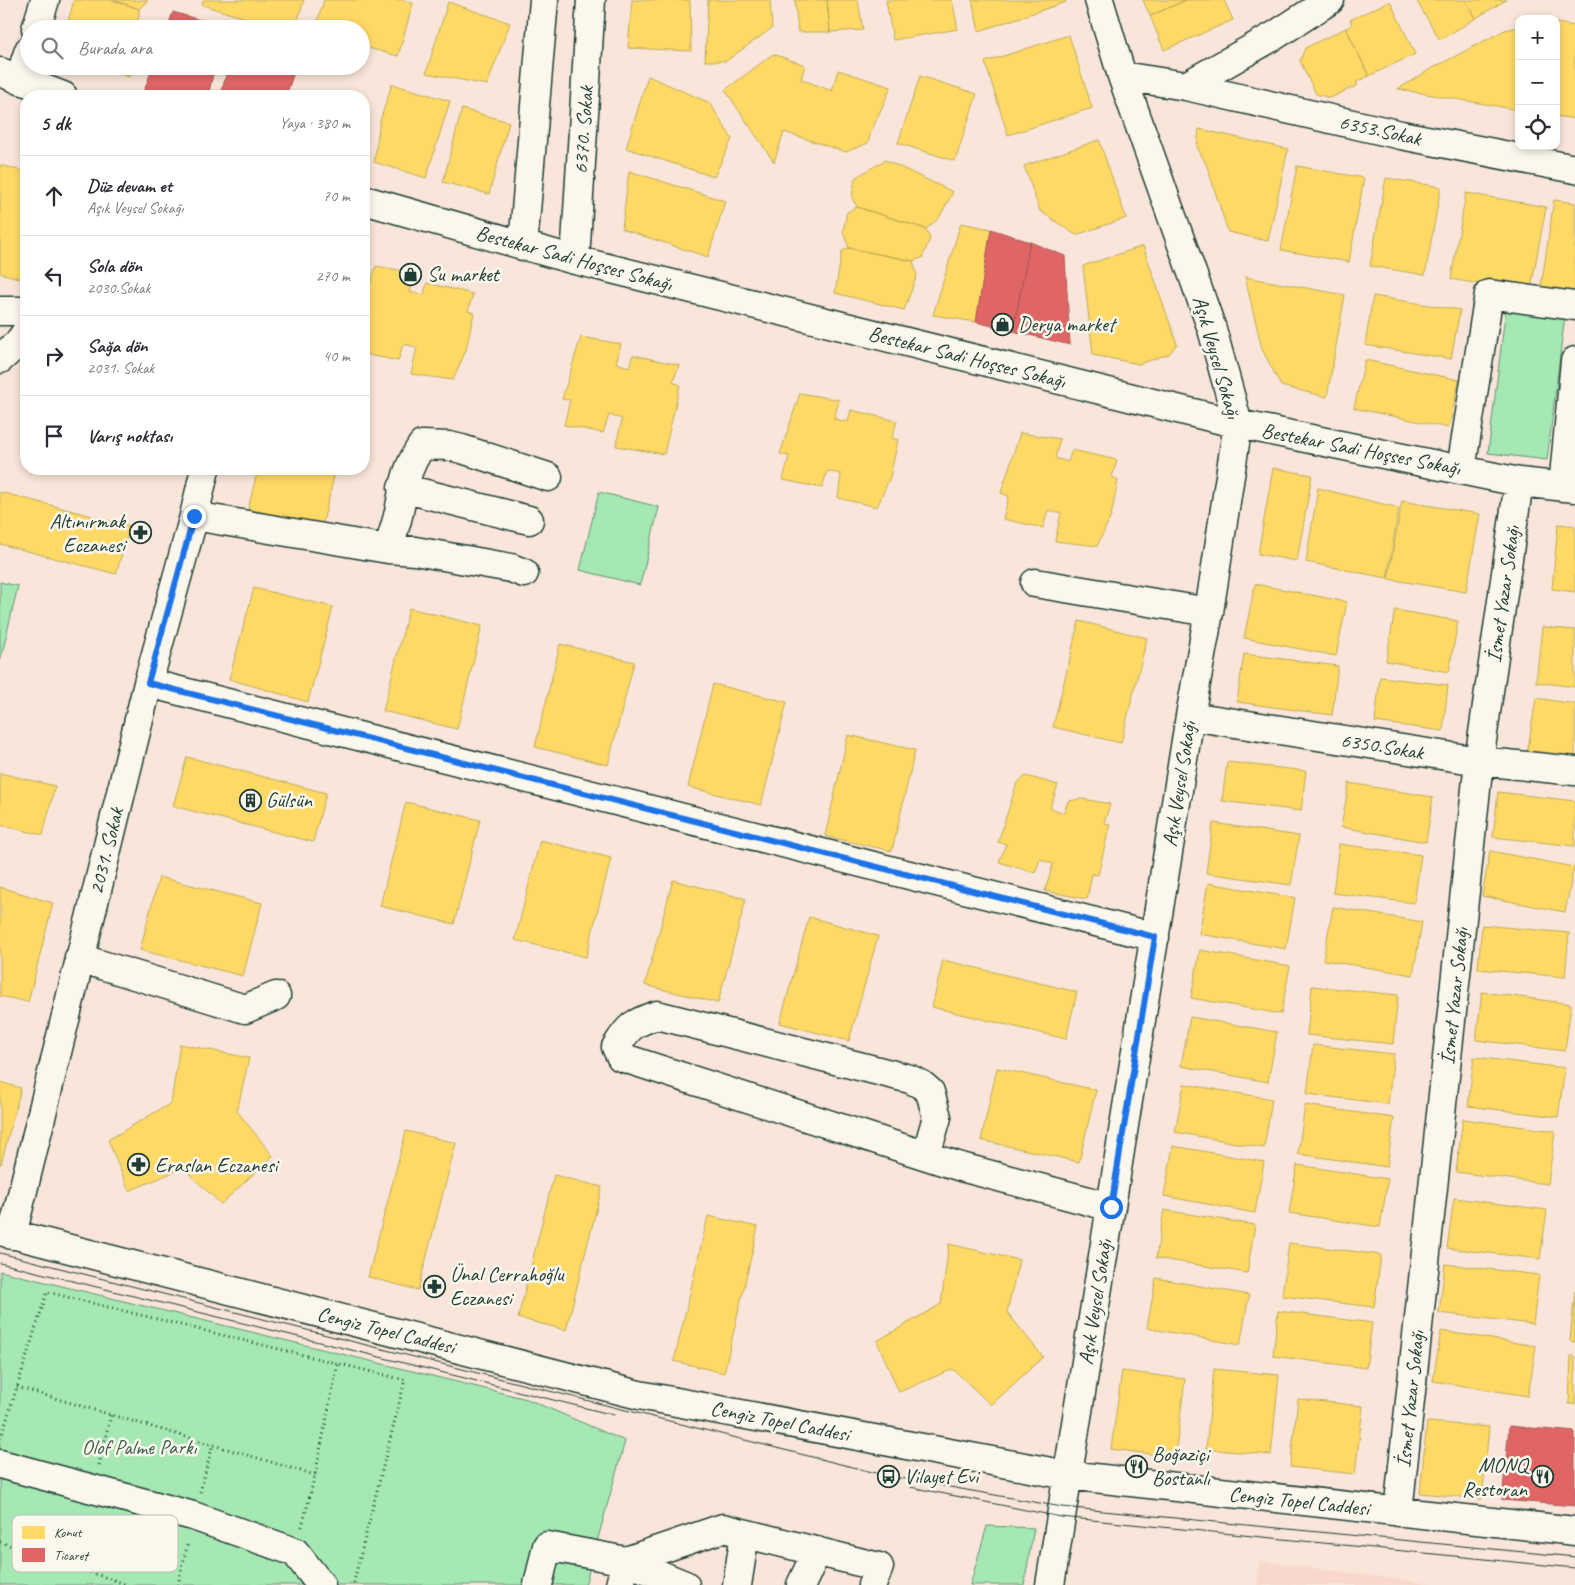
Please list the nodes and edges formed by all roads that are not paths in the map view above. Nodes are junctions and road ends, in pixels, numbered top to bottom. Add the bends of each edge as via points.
1 (45, 0) edge
2 (544, 0) edge
3 (591, 0) edge
4 (1099, 0) edge
5 (1330, 0) edge
6 (39, 20) edge
7 (20, 62) edge
8 (10, 76) edge
9 (1122, 76) junction
10 (1186, 86) junction
11 (47, 90) edge
12 (1575, 169) edge
13 (370, 202) edge
14 (523, 246) junction
15 (575, 260) junction
16 (1575, 306) edge
17 (0, 311) edge
18 (20, 311) edge
19 (20, 341) edge
20 (0, 359) edge
21 (1575, 362) edge
22 (1238, 424) junction
23 (1461, 469) junction
24 (204, 475) edge
25 (548, 477) dead end
26 (1519, 482) junction
27 (1569, 487) edge
28 (402, 488) junction
29 (194, 516) junction
30 (529, 520) dead end
31 (388, 550) junction
32 (524, 572) dead end
33 (1035, 582) dead end
34 (1210, 612) junction
35 (148, 683) junction
36 (1190, 716) junction
37 (1479, 761) junction
38 (1575, 771) edge
39 (1155, 937) junction
40 (80, 958) junction
41 (276, 996) dead end
42 (926, 1155) junction
43 (1111, 1207) junction
44 (6, 1233) edge
45 (0, 1464) edge
46 (1067, 1475) junction
47 (1398, 1512) junction
48 (1575, 1531) edge
49 (745, 1534) junction
50 (817, 1552) junction
51 (623, 1573) edge
52 (321, 1585) edge
53 (538, 1585) edge
54 (685, 1585) edge
55 (737, 1585) edge
56 (801, 1585) edge
57 (872, 1585) edge
58 (1050, 1585) edge

1 - 6 street
2 - 14 street
3 - 15 street, 6370. Sokak
4 - 9 street, Aşık Veysel Sokağı
5 - 10 street
7 - 8 street
8 - 11 street
9 - 10 street, 6353.Sokak
9 - 22 street, Aşık Veysel Sokağı via 1212,329
10 - 12 street, 6353.Sokak via 1400,135
13 - 14 street, Bestekar Sadi Hoşses Sokağı
14 - 15 street, Bestekar Sadi Hoşses Sokağı
15 - 22 street, Bestekar Sadi Hoşses Sokağı
16 - 23 street via 1490,294
17 - 18 street
19 - 20 street
21 - 27 street
22 - 23 street, Bestekar Sadi Hoşses Sokağı
22 - 34 street, Aşık Veysel Sokağı
23 - 26 street, Bestekar Sadi Hoşses Sokağı
24 - 29 street, 2031. Sokak
25 - 28 street via 462,449 422,445 412,460
26 - 27 street, Bestekar Sadi Hoşses Sokağı
26 - 37 street, İsmet Yazar Sokağı
28 - 30 street
28 - 31 street
29 - 31 street
29 - 35 street, 2031. Sokak
31 - 32 street via 415,551
33 - 34 street
34 - 36 street, Aşık Veysel Sokağı
35 - 39 street
35 - 40 street, 2031. Sokak
36 - 37 street, 6350.Sokak
36 - 39 street, Aşık Veysel Sokağı
37 - 38 street, 6350.Sokak
37 - 47 street, İsmet Yazar Sokağı
39 - 43 street, Aşık Veysel Sokağı
40 - 41 street via 245,1010
40 - 44 street, 2031. Sokak
42 - 42 street via 937,1118 930,1092 910,1079 657,1015 636,1022 616,1047 621,1056
42 - 43 street
43 - 46 street, Aşık Veysel Sokağı
44 - 46 street, Cengiz Topel Caddesi via 639,1395
45 - 52 street via 193,1516 295,1552
46 - 47 street, Cengiz Topel Caddesi
46 - 58 street, Aşık Veysel Sokağı
47 - 48 street, Cengiz Topel Caddesi
49 - 50 street
49 - 51 street via 723,1528
49 - 55 street
50 - 56 street
50 - 57 street via 879,1567
51 - 53 street via 547,1546
51 - 54 street

